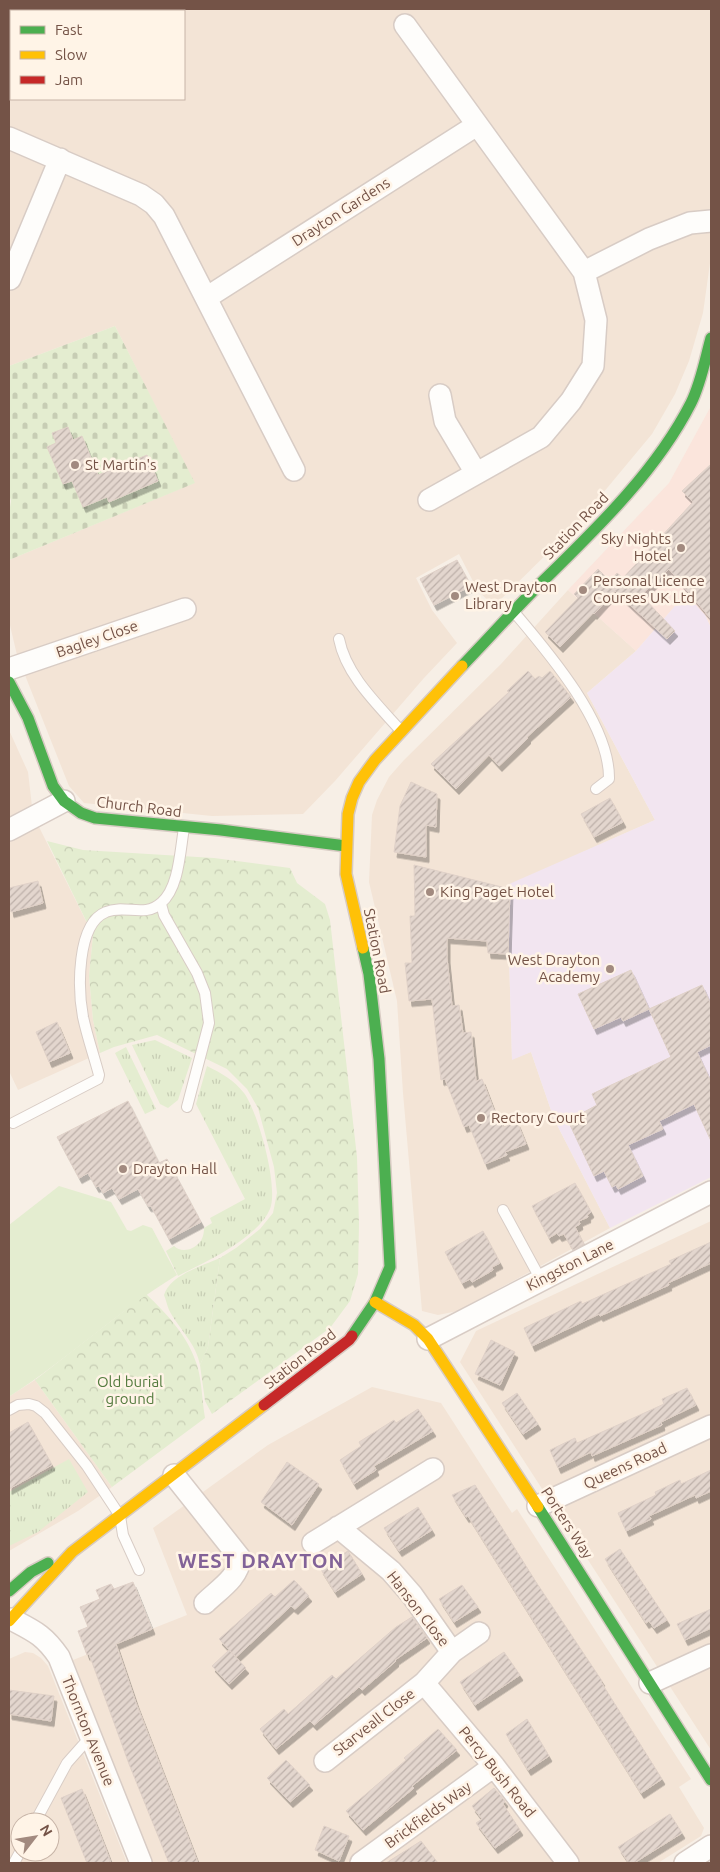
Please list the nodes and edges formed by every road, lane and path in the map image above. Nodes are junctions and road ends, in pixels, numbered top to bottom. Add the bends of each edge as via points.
1 (404, 25) dead end
2 (477, 125) junction
3 (9, 138) edge
4 (60, 159) junction
5 (711, 221) edge
6 (584, 272) junction
7 (10, 279) edge
8 (206, 298) junction
9 (711, 338) edge
10 (440, 395) dead end
11 (294, 470) dead end
12 (476, 473) junction
13 (429, 500) dead end
14 (185, 609) dead end
15 (513, 611) junction
16 (339, 639) dead end
17 (9, 669) edge
18 (9, 682) edge
19 (401, 731) junction
20 (596, 789) dead end
21 (64, 802) junction
22 (184, 827) junction
23 (9, 830) edge
24 (346, 846) junction
25 (161, 904) junction
26 (187, 1107) dead end
27 (13, 1123) dead end
28 (711, 1192) edge
29 (503, 1210) dead end
30 (541, 1280) junction
31 (375, 1302) junction
32 (428, 1338) junction
33 (9, 1410) edge
34 (711, 1426) edge
35 (433, 1469) dead end
36 (174, 1475) junction
37 (538, 1506) junction
38 (120, 1516) junction
39 (338, 1527) junction
40 (313, 1543) dead end
41 (72, 1552) junction
42 (139, 1570) dead end
43 (9, 1591) edge
44 (205, 1603) dead end
45 (9, 1619) edge
46 (479, 1634) dead end
47 (452, 1652) junction
48 (711, 1655) edge
49 (424, 1683) junction
50 (650, 1683) junction
51 (90, 1736) junction
52 (325, 1762) dead end
53 (494, 1766) junction
54 (711, 1780) edge
55 (41, 1812) edge
56 (711, 1846) edge
57 (141, 1863) edge
58 (361, 1863) edge
59 (568, 1863) edge
60 (685, 1863) edge

1 - 2 street
2 - 6 street
2 - 8 street, Drayton Gardens
3 - 4 street
4 - 7 street
4 - 8 street via 141,195 154,204 164,216
5 - 6 street via 690,223 649,239
6 - 12 street via 596,320 593,366 541,437
8 - 11 street
9 - 15 street, Station Road via 691,403 658,455 612,513
10 - 12 street via 446,421
12 - 13 street
14 - 17 street, Bagley Close
15 - 19 street, Station Road
15 - 20 lane via 586,708 602,741 609,779
16 - 19 lane via 351,668
18 - 21 street, Church Road via 28,718 53,786
19 - 24 street, Station Road via 359,782 348,814
21 - 22 street, Church Road via 95,818
21 - 23 street
22 - 24 street, Church Road
22 - 25 lane via 174,882
24 - 31 street, Station Road via 346,874 369,974 380,1069 390,1267
25 - 26 lane via 205,993 208,1023
25 - 27 lane via 147,910 110,910 92,923 86,935 80,979 83,1016 99,1075 96,1081
28 - 30 street, Kingston Lane
29 - 30 lane
30 - 32 street, Kingston Lane
31 - 32 street, Porters Way via 414,1325
31 - 36 street, Station Road via 349,1340
32 - 37 street, Porters Way
33 - 38 lane via 23,1403 36,1406 45,1413 87,1466
34 - 37 street, Queens Road
35 - 39 street
36 - 38 street, Station Road
36 - 44 street via 240,1558 235,1574
37 - 50 street, Porters Way
38 - 41 street, Station Road
38 - 42 lane via 124,1535
39 - 40 street
39 - 47 street, Hanson Close via 391,1571
41 - 43 street, Station Road via 31,1572
41 - 45 street, Station Road
45 - 51 street, Thornton Avenue via 36,1631 50,1643 59,1657
46 - 47 street, Starveall Close
47 - 49 street, Starveall Close
48 - 50 street
49 - 52 street, Starveall Close
49 - 53 street, Percy Bush Road
50 - 54 street, Porters Way
51 - 55 lane via 68,1763
51 - 57 street, Thornton Avenue
53 - 58 street, Brickfields Way
53 - 59 street, Percy Bush Road
56 - 60 street

